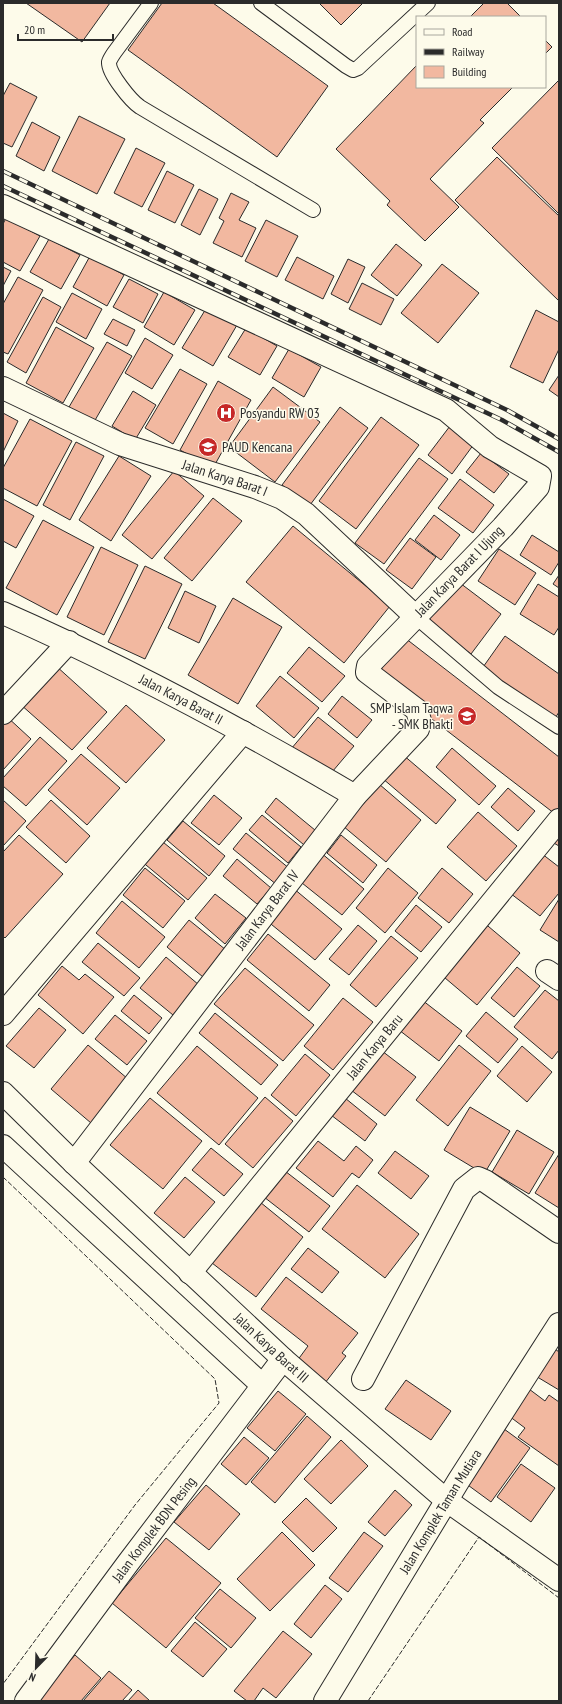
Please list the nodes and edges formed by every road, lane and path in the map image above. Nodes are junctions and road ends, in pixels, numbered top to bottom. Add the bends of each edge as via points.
1 (151, 3) edge
2 (261, 3) edge
3 (428, 3) edge
4 (3, 206) edge
5 (313, 210) dead end
6 (3, 388) edge
7 (3, 613) edge
8 (416, 617) junction
9 (69, 642) junction
10 (367, 672) joint
11 (3, 713) edge
12 (559, 727) edge
13 (243, 732) junction
14 (355, 796) junction
15 (559, 820) edge
16 (3, 1014) edge
17 (3, 1093) edge
18 (3, 1146) edge
19 (74, 1164) junction
20 (559, 1232) edge
21 (190, 1273) junction
22 (559, 1324) edge
23 (283, 1359) junction
24 (363, 1379) dead end
25 (262, 1385) junction
26 (446, 1500) junction
27 (559, 1580) edge
28 (26, 1701) edge
29 (325, 1701) edge

1 - 5 lane via 109,62 129,98
2 - 3 lane via 353,70
4 - 8 street, Jalan Karya Barat I Ujung via 446,410 490,447 540,476 538,487 503,527
6 - 8 street, Jalan Karya Barat I via 120,444 255,486 282,498 306,514
7 - 9 street, Jalan Karya Barat II
8 - 10 street, Jalan Karya Barat I Ujung via 368,666
8 - 12 lane via 498,687
9 - 11 street
9 - 13 street, Jalan Karya Barat II
10 - 14 street, Jalan Karya Barat IV via 417,710 420,721 418,729 407,742
13 - 14 street, Jalan Karya Barat II
13 - 16 street
14 - 19 street, Jalan Karya Barat IV
15 - 21 street, Jalan Karya Baru
17 - 19 street, Jalan Karya Barat III
18 - 25 street
19 - 21 street, Jalan Karya Barat III
20 - 24 street via 478,1178 464,1189
21 - 23 street, Jalan Karya Barat III
22 - 26 street, Jalan Komplek Taman Mutiara
23 - 25 street, Jalan Komplek BDN Pesing
23 - 26 street, Jalan Karya Barat III
25 - 28 street, Jalan Komplek BDN Pesing
26 - 27 street, Jalan Karya Barat III
26 - 29 street, Jalan Komplek Taman Mutiara

